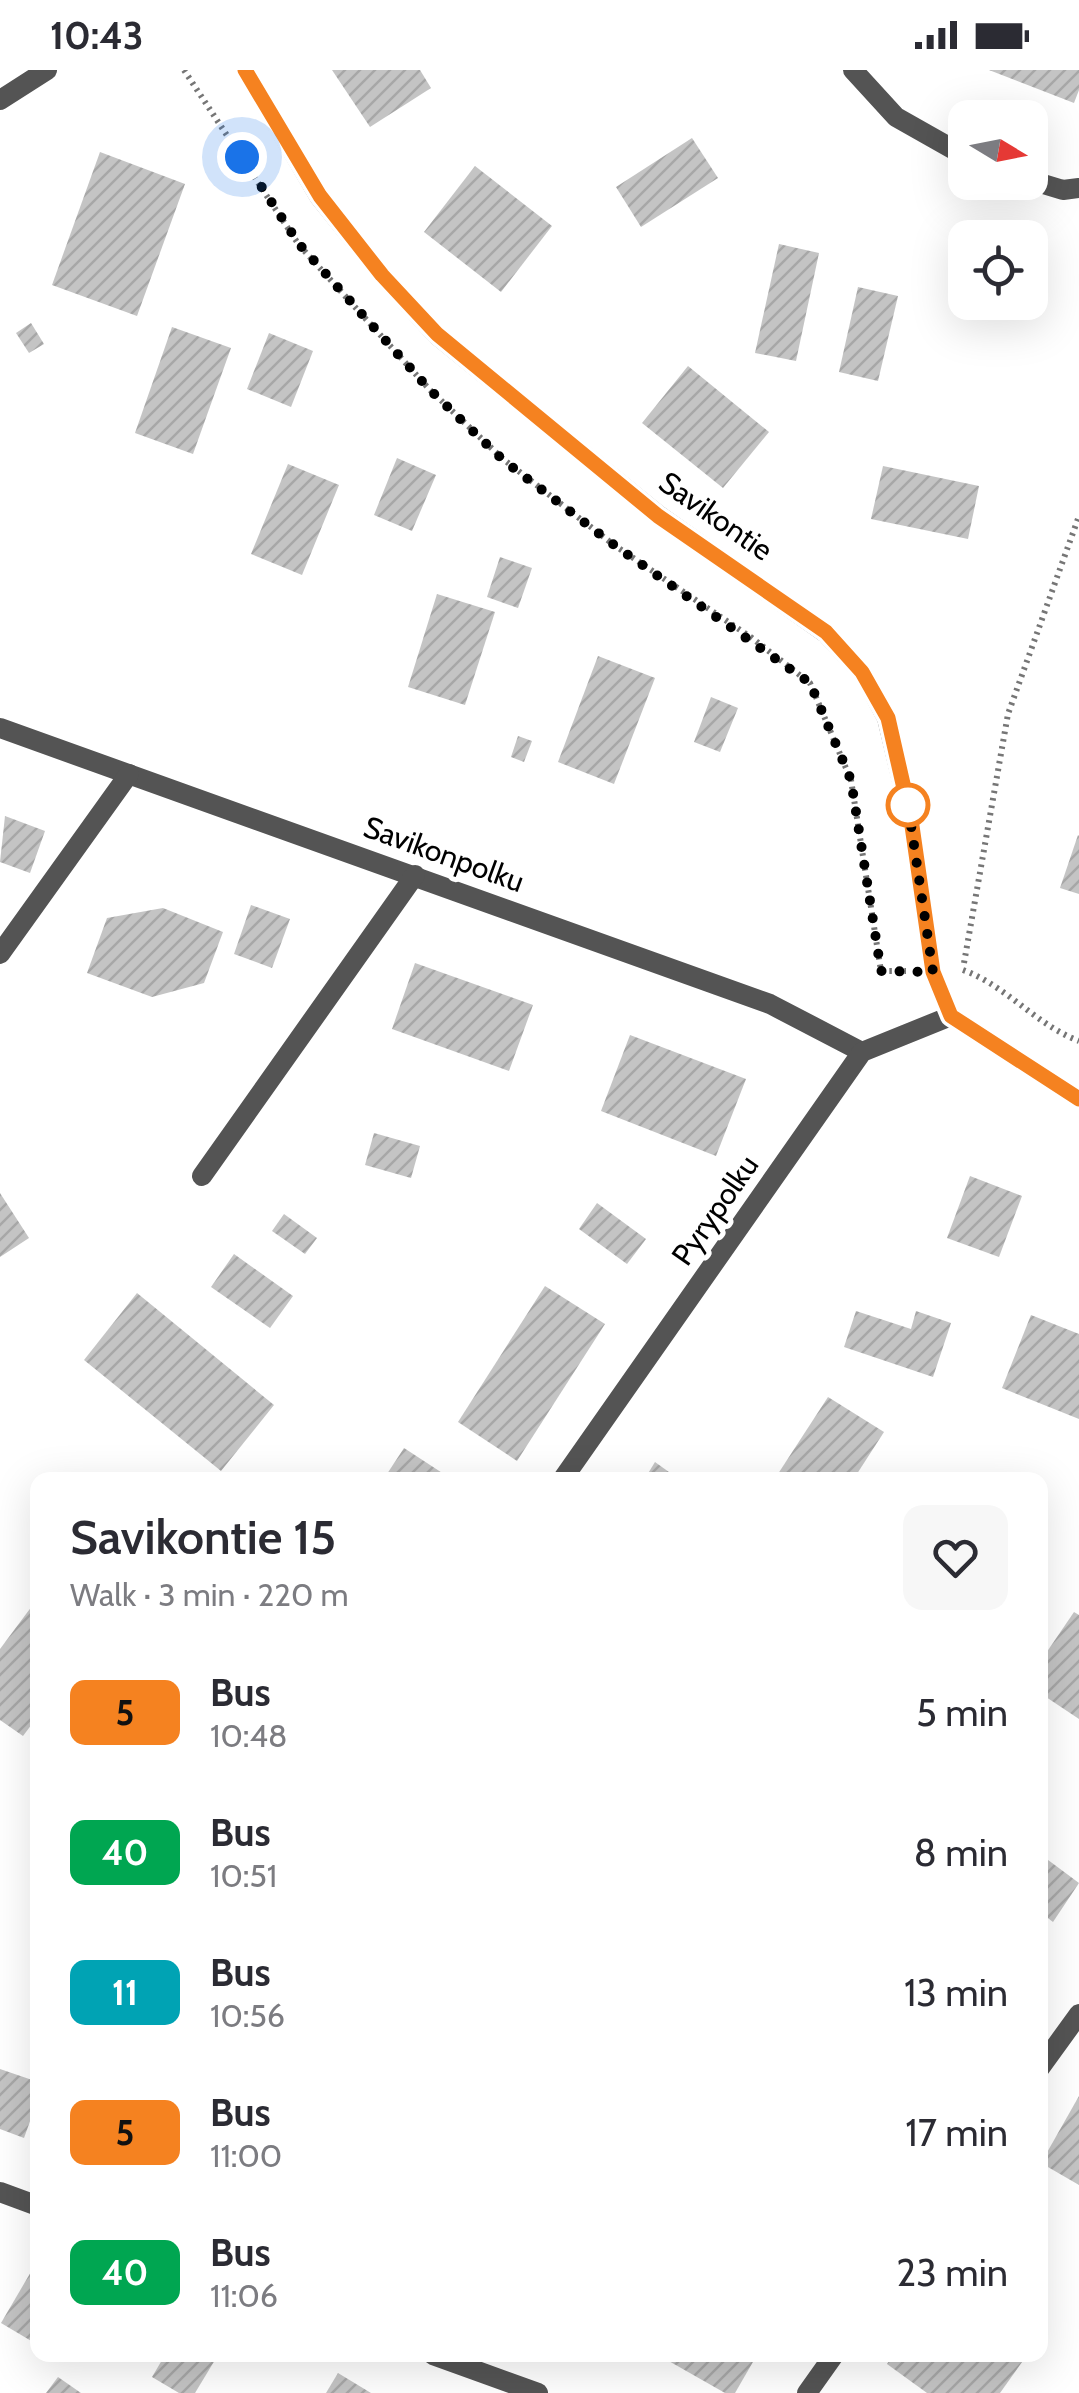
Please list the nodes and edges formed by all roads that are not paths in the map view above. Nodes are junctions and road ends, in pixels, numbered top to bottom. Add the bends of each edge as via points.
1 (47, 70) edge
2 (245, 70) edge
3 (853, 70) edge
4 (0, 100) edge
5 (948, 146) edge
6 (1048, 185) edge
7 (1079, 188) edge
8 (0, 728) edge
9 (128, 774) junction
10 (415, 875) junction
11 (0, 954) edge
12 (951, 1016) junction
13 (862, 1052) junction
14 (1079, 1099) edge
15 (202, 1176) dead end
16 (568, 1472) edge
17 (1079, 2014) edge
18 (1048, 2057) edge
19 (0, 2192) edge
20 (30, 2203) edge
21 (452, 2362) edge
22 (829, 2362) edge
23 (538, 2393) edge
24 (807, 2393) edge

1 - 4 street
2 - 12 street, Savikontie via 320,196 437,334 658,516 826,632 862,672 892,735 933,972
3 - 5 street via 896,117
6 - 7 street
8 - 9 street, Savikonpolku
9 - 10 street, Savikonpolku
9 - 11 street
10 - 13 street, Savikonpolku via 770,1004
10 - 15 street
12 - 13 street
12 - 14 street
13 - 16 street, Pyrypolku
17 - 18 street
19 - 20 street
21 - 23 street
22 - 24 street

